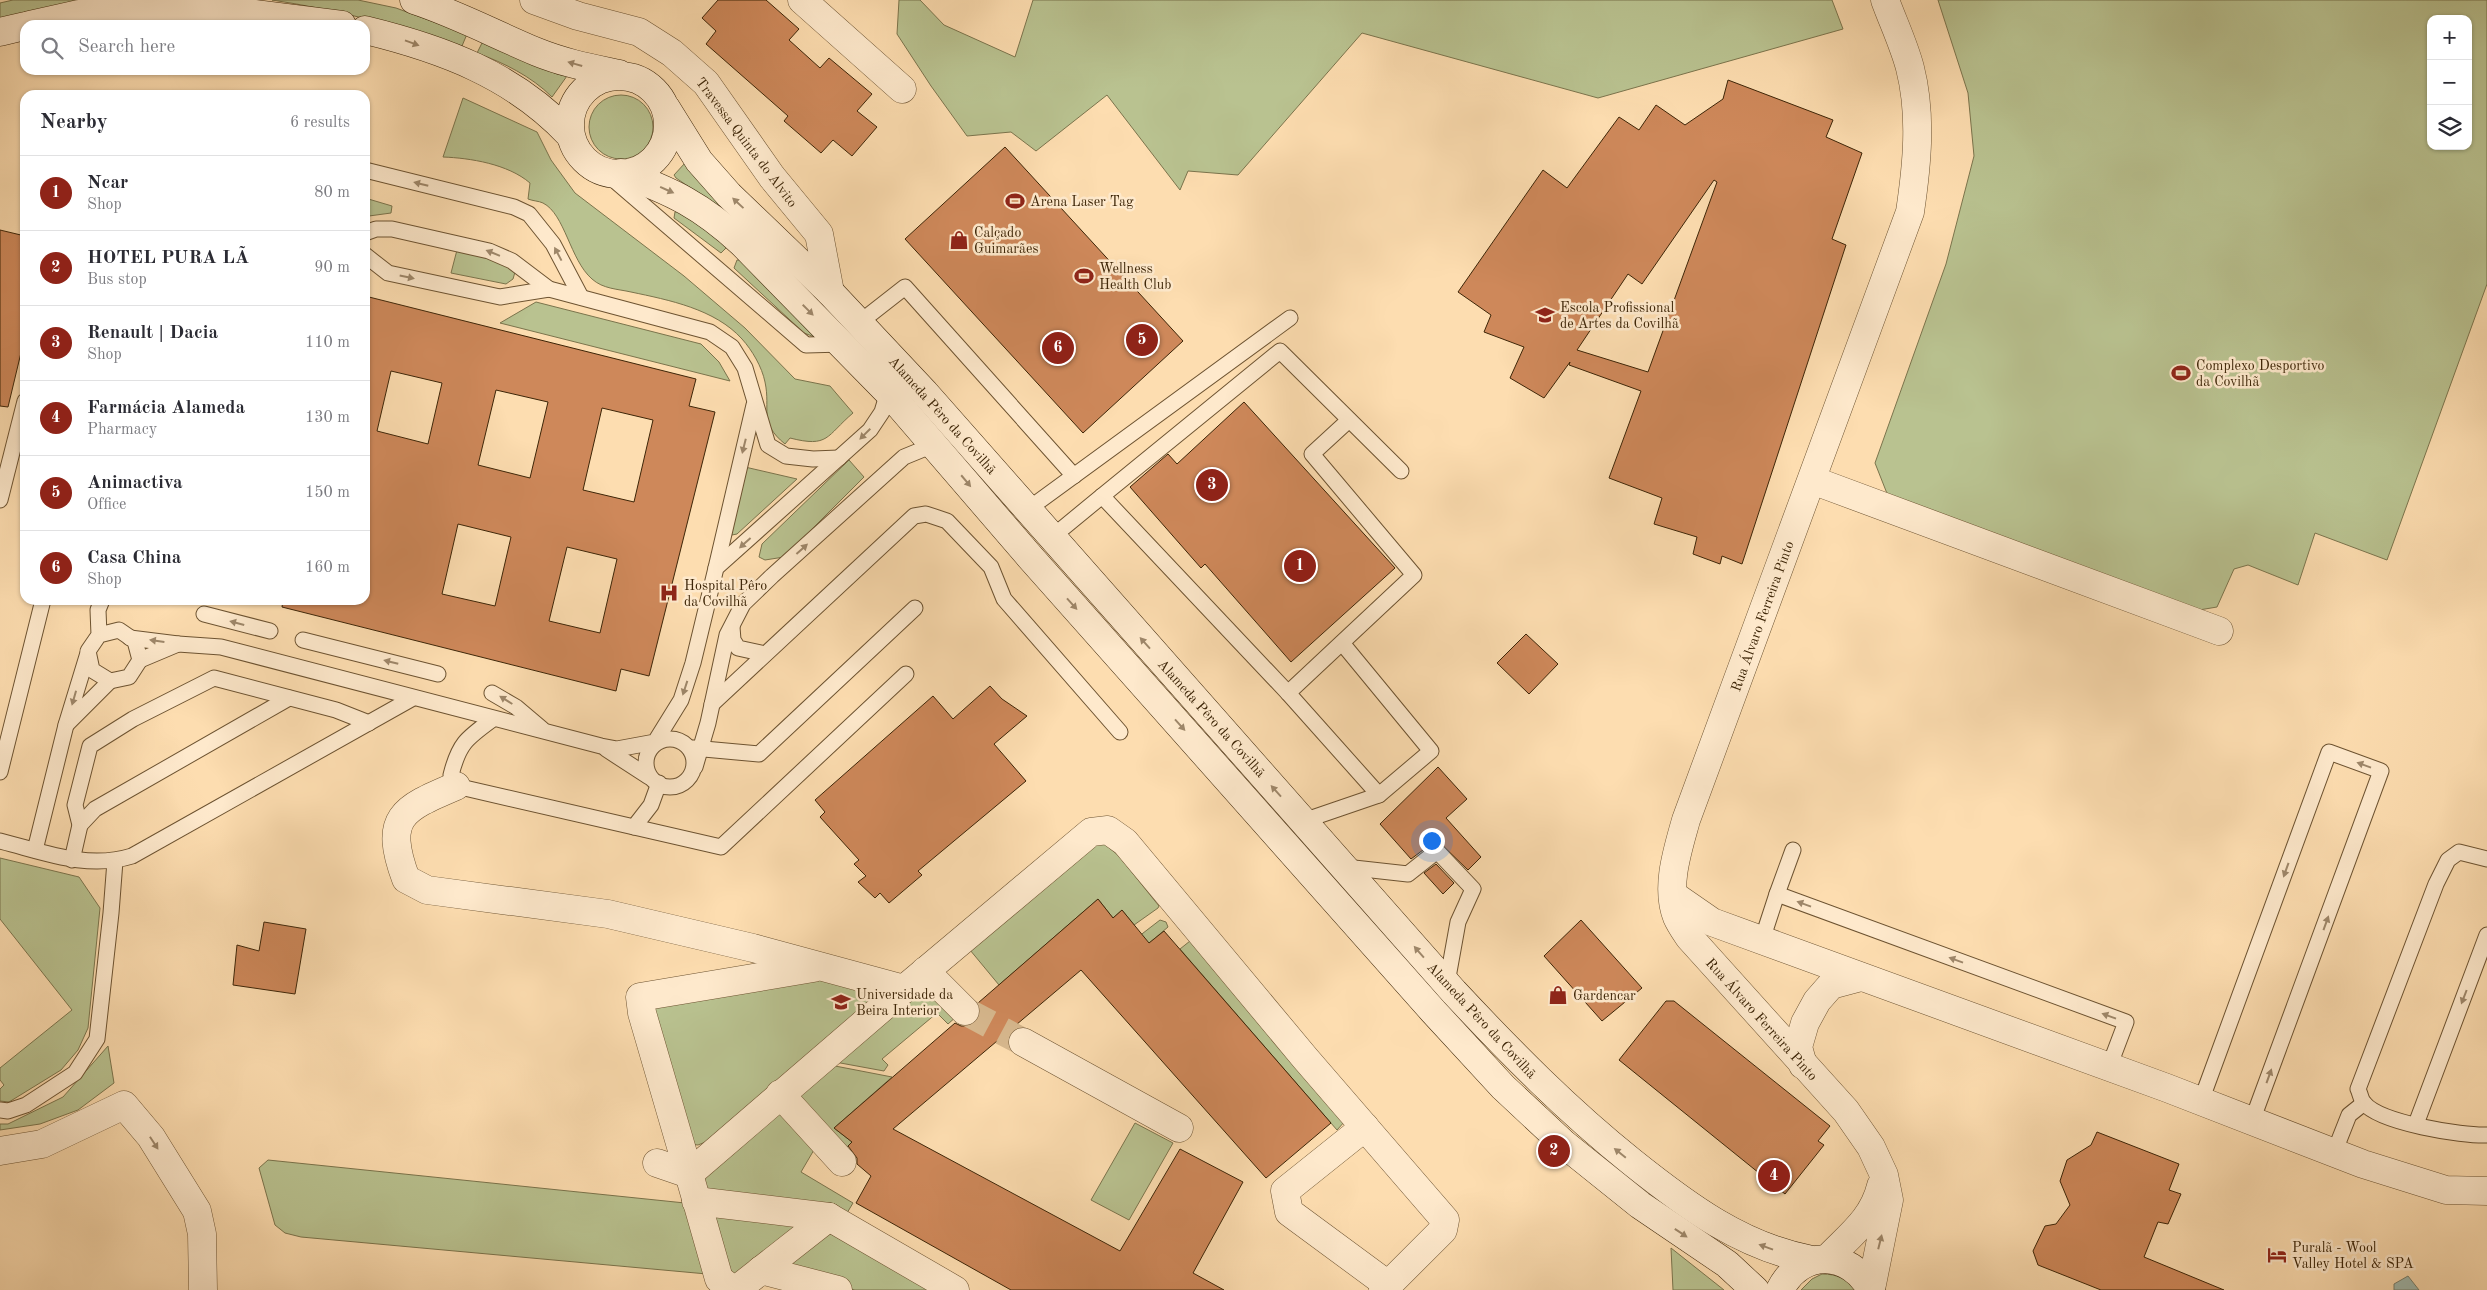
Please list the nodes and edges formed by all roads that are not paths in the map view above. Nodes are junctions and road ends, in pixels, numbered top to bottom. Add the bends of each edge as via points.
1 (534, 0) edge
2 (802, 0) edge
3 (1885, 0) edge
4 (430, 2) edge
5 (52, 20) edge
6 (303, 20) edge
7 (20, 27) edge
8 (370, 31) edge
9 (0, 32) edge
10 (622, 75) junction
11 (902, 89) dead end
12 (666, 108) junction
13 (569, 134) junction
14 (370, 171) edge
15 (614, 173) junction
16 (370, 232) edge
17 (370, 260) edge
18 (522, 269) junction
19 (549, 289) junction
20 (830, 292) junction
21 (511, 296) junction
22 (581, 297) junction
23 (1290, 318) dead end
24 (859, 323) junction
25 (843, 344) junction
26 (888, 392) junction
27 (756, 399) junction
28 (20, 416) edge
29 (1350, 420) junction
30 (940, 450) junction
31 (839, 458) junction
32 (5, 459) edge
33 (1401, 471) dead end
34 (1074, 476) junction
35 (1812, 480) junction
36 (1102, 496) junction
37 (0, 500) edge
38 (1027, 510) junction
39 (1051, 538) junction
40 (716, 568) junction
41 (42, 605) edge
42 (100, 605) edge
43 (915, 608) dead end
44 (204, 614) dead end
45 (732, 626) junction
46 (270, 631) dead end
47 (2219, 631) dead end
48 (99, 635) junction
49 (130, 638) junction
50 (304, 640) dead end
51 (1342, 643) junction
52 (178, 644) junction
53 (88, 651) junction
54 (765, 654) junction
55 (140, 660) junction
56 (438, 674) dead end
57 (906, 674) dead end
58 (110, 681) junction
59 (492, 693) dead end
60 (1288, 693) junction
61 (289, 698) junction
62 (414, 698) junction
63 (712, 704) junction
64 (493, 718) junction
65 (369, 723) junction
66 (66, 725) junction
67 (545, 732) junction
68 (1120, 732) dead end
69 (655, 742) junction
70 (601, 746) junction
71 (696, 748) junction
72 (0, 772) edge
73 (654, 780) junction
74 (456, 786) junction
75 (1379, 795) junction
76 (1303, 821) junction
77 (80, 825) junction
78 (634, 827) junction
79 (0, 841) edge
80 (35, 850) junction
81 (1793, 850) dead end
82 (2487, 859) edge
83 (72, 860) junction
84 (114, 861) junction
85 (1344, 866) junction
86 (1777, 894) junction
87 (1673, 895) junction
88 (2487, 935) edge
89 (1762, 940) junction
90 (822, 967) junction
91 (925, 971) junction
92 (1861, 977) junction
93 (1446, 983) junction
94 (904, 989) junction
95 (966, 1011) tunnel mouth
96 (1023, 1042) tunnel mouth
97 (1803, 1065) junction
98 (2109, 1067) junction
99 (780, 1094) junction
100 (2201, 1101) junction
101 (2364, 1103) junction
102 (0, 1110) edge
103 (2252, 1121) junction
104 (2416, 1124) junction
105 (1365, 1127) junction
106 (1179, 1128) dead end
107 (2485, 1131) edge
108 (0, 1151) edge
109 (2334, 1153) junction
110 (842, 1162) dead end
111 (657, 1163) dead end
112 (689, 1174) junction
113 (1884, 1175) junction
114 (2487, 1191) edge
115 (696, 1201) junction
116 (829, 1217) junction
117 (1820, 1260) junction
118 (762, 1270) junction
119 (1386, 1288) edge
120 (203, 1290) edge
121 (734, 1290) edge
122 (838, 1290) edge
123 (955, 1290) edge
124 (1755, 1290) edge
125 (1780, 1290) edge
126 (1871, 1290) edge

1 - 20 street, Travessa Quinta do Alvito via 639,32 672,53 706,83 772,177 819,234
2 - 11 street
3 - 35 street, Rua Álvaro Ferreira Pinto via 1910,68 1918,134 1917,168 1910,212
10 -> 4 street, Alameda Pêro da Covilhã via 576,65 538,52
5 - 6 street via 79,14 224,10
7 - 9 street
8 -> 13 street, Alameda Pêro da Covilhã via 401,39 496,76 526,94
10 - 12 street, Alameda Pêro da Covilhã via 640,79 658,93
10 - 13 street, Alameda Pêro da Covilhã via 600,78 586,87 573,104
12 - 15 street via 668,134 656,159 630,174
20 -> 12 street, Alameda Pêro da Covilhã via 729,195 699,161
13 - 15 street, Alameda Pêro da Covilhã via 576,150 590,166
22 -> 14 lane via 553,244 529,214 514,207
15 -> 25 street, Alameda Pêro da Covilhã via 686,199 719,221
15 - 25 lane via 806,345
18 -> 16 lane via 489,251 392,229
17 -> 21 lane via 388,273 500,297
18 - 19 lane
18 - 21 lane via 523,284
19 - 21 lane
19 - 22 lane
20 - 24 street, Alameda Pêro da Covilhã
22 - 27 lane via 710,332 732,347 745,368
23 - 34 lane
24 - 34 lane via 905,286
24 - 38 street, Alameda Pêro da Covilhã via 926,393
25 - 26 street, Alameda Pêro da Covilhã
26 - 30 street, Alameda Pêro da Covilhã
26 -> 31 lane via 882,412 870,430
27 - 31 lane via 768,445 786,456
27 -> 40 lane
28 - 32 lane
29 - 33 lane
29 - 36 lane via 1280,351
29 - 51 lane via 1312,454 1414,576
45 -> 30 lane via 743,604 904,457 926,448
30 -> 124 street, Alameda Pêro da Covilhã via 1030,557 1503,1087 1564,1144 1640,1206 1727,1264
31 -> 40 lane
32 - 37 lane
34 - 38 lane
35 - 47 street
35 - 87 street, Rua Álvaro Ferreira Pinto via 1686,820 1674,866
36 - 39 lane
36 - 60 lane
38 - 39 street, Alameda Pêro da Covilhã
76 -> 39 street, Alameda Pêro da Covilhã
40 -> 69 lane via 681,700
41 - 72 lane
42 - 48 lane
43 - 71 lane via 759,754
46 -> 44 lane
45 - 54 lane via 733,640 738,648
45 - 63 lane via 727,635
48 - 49 lane via 118,630
48 - 53 lane
52 -> 49 lane
49 - 55 lane via 136,641
56 -> 50 lane
51 - 60 lane
51 - 75 lane via 1430,751
52 - 55 lane
52 - 62 lane via 221,647
53 - 58 lane via 92,670
53 -> 66 lane
54 - 63 lane
54 - 68 lane via 914,516 926,514 947,520 992,567 1004,599
55 - 58 lane via 129,677
57 - 78 lane via 721,846
58 - 66 lane
67 -> 59 lane via 516,707
60 - 75 lane
61 - 65 lane via 336,710
61 - 77 lane via 95,809
61 - 77 lane via 214,678 134,719 90,746 75,805
62 - 64 lane
62 - 65 lane
63 - 71 lane
64 - 67 lane
64 - 74 lane via 464,740 450,775
65 - 84 lane via 132,856
66 - 80 lane
67 - 70 lane
69 - 70 lane via 617,749
69 - 71 lane via 675,737
69 - 73 lane via 645,758
70 - 73 lane
71 - 73 lane via 695,767 685,783 666,788
73 - 78 lane via 651,805
74 - 78 lane
74 - 90 street via 415,803 398,823 396,853 406,879 427,890 608,914
75 - 76 lane
76 - 85 street, Alameda Pêro da Covilhã
77 - 83 lane
79 - 80 lane
80 - 83 lane
81 - 86 lane
82 - 101 lane via 2459,852 2448,860 2358,1089
83 - 84 lane
84 - 102 lane via 97,1039 75,1072 26,1105
93 -> 85 street, Alameda Pêro da Covilhã
85 - 93 lane via 1408,874 1437,851 1473,889 1458,922
86 - 89 lane
98 -> 86 lane via 2126,1022
87 - 89 street via 1712,922
87 - 97 street, Rua Álvaro Ferreira Pinto via 1676,916 1689,938
88 -> 104 lane
89 - 92 street
90 - 94 street
90 - 112 street via 640,996 642,1013
91 - 94 street
91 - 95 street
91 - 105 street via 1091,832 1108,830 1125,842
92 - 97 street via 1831,985 1817,1001 1805,1023 1798,1047
92 - 98 street
117 -> 93 street, Alameda Pêro da Covilhã via 1793,1257 1746,1240 1684,1203 1583,1122 1524,1066
94 - 99 street
96 - 106 street
97 - 113 street, Rua Álvaro Ferreira Pinto via 1846,1111 1871,1147
98 - 100 street
99 - 110 street
99 - 112 street
100 - 103 street
103 -> 100 lane via 2381,771 2329,752
101 - 104 lane via 2375,1112
101 - 109 lane via 2349,1114
103 - 109 street
104 - 107 lane via 2468,1136
105 - 119 street via 1445,1220 1443,1230
105 - 119 street via 1285,1191 1289,1212
108 -> 120 street via 42,1144 124,1105 151,1137 198,1211 202,1234
109 - 114 street via 2446,1190
111 - 112 street
112 - 115 street
113 - 117 street via 1876,1204 1867,1219
126 -> 113 street, Rua Álvaro Ferreira Pinto via 1889,1200
115 - 116 street
115 - 121 street via 719,1278
116 - 118 street
116 - 123 street
117 - 125 street via 1797,1268
117 - 126 street, Alameda Pêro da Covilhã via 1841,1261 1853,1268 1864,1277
118 - 121 street
118 - 122 street

